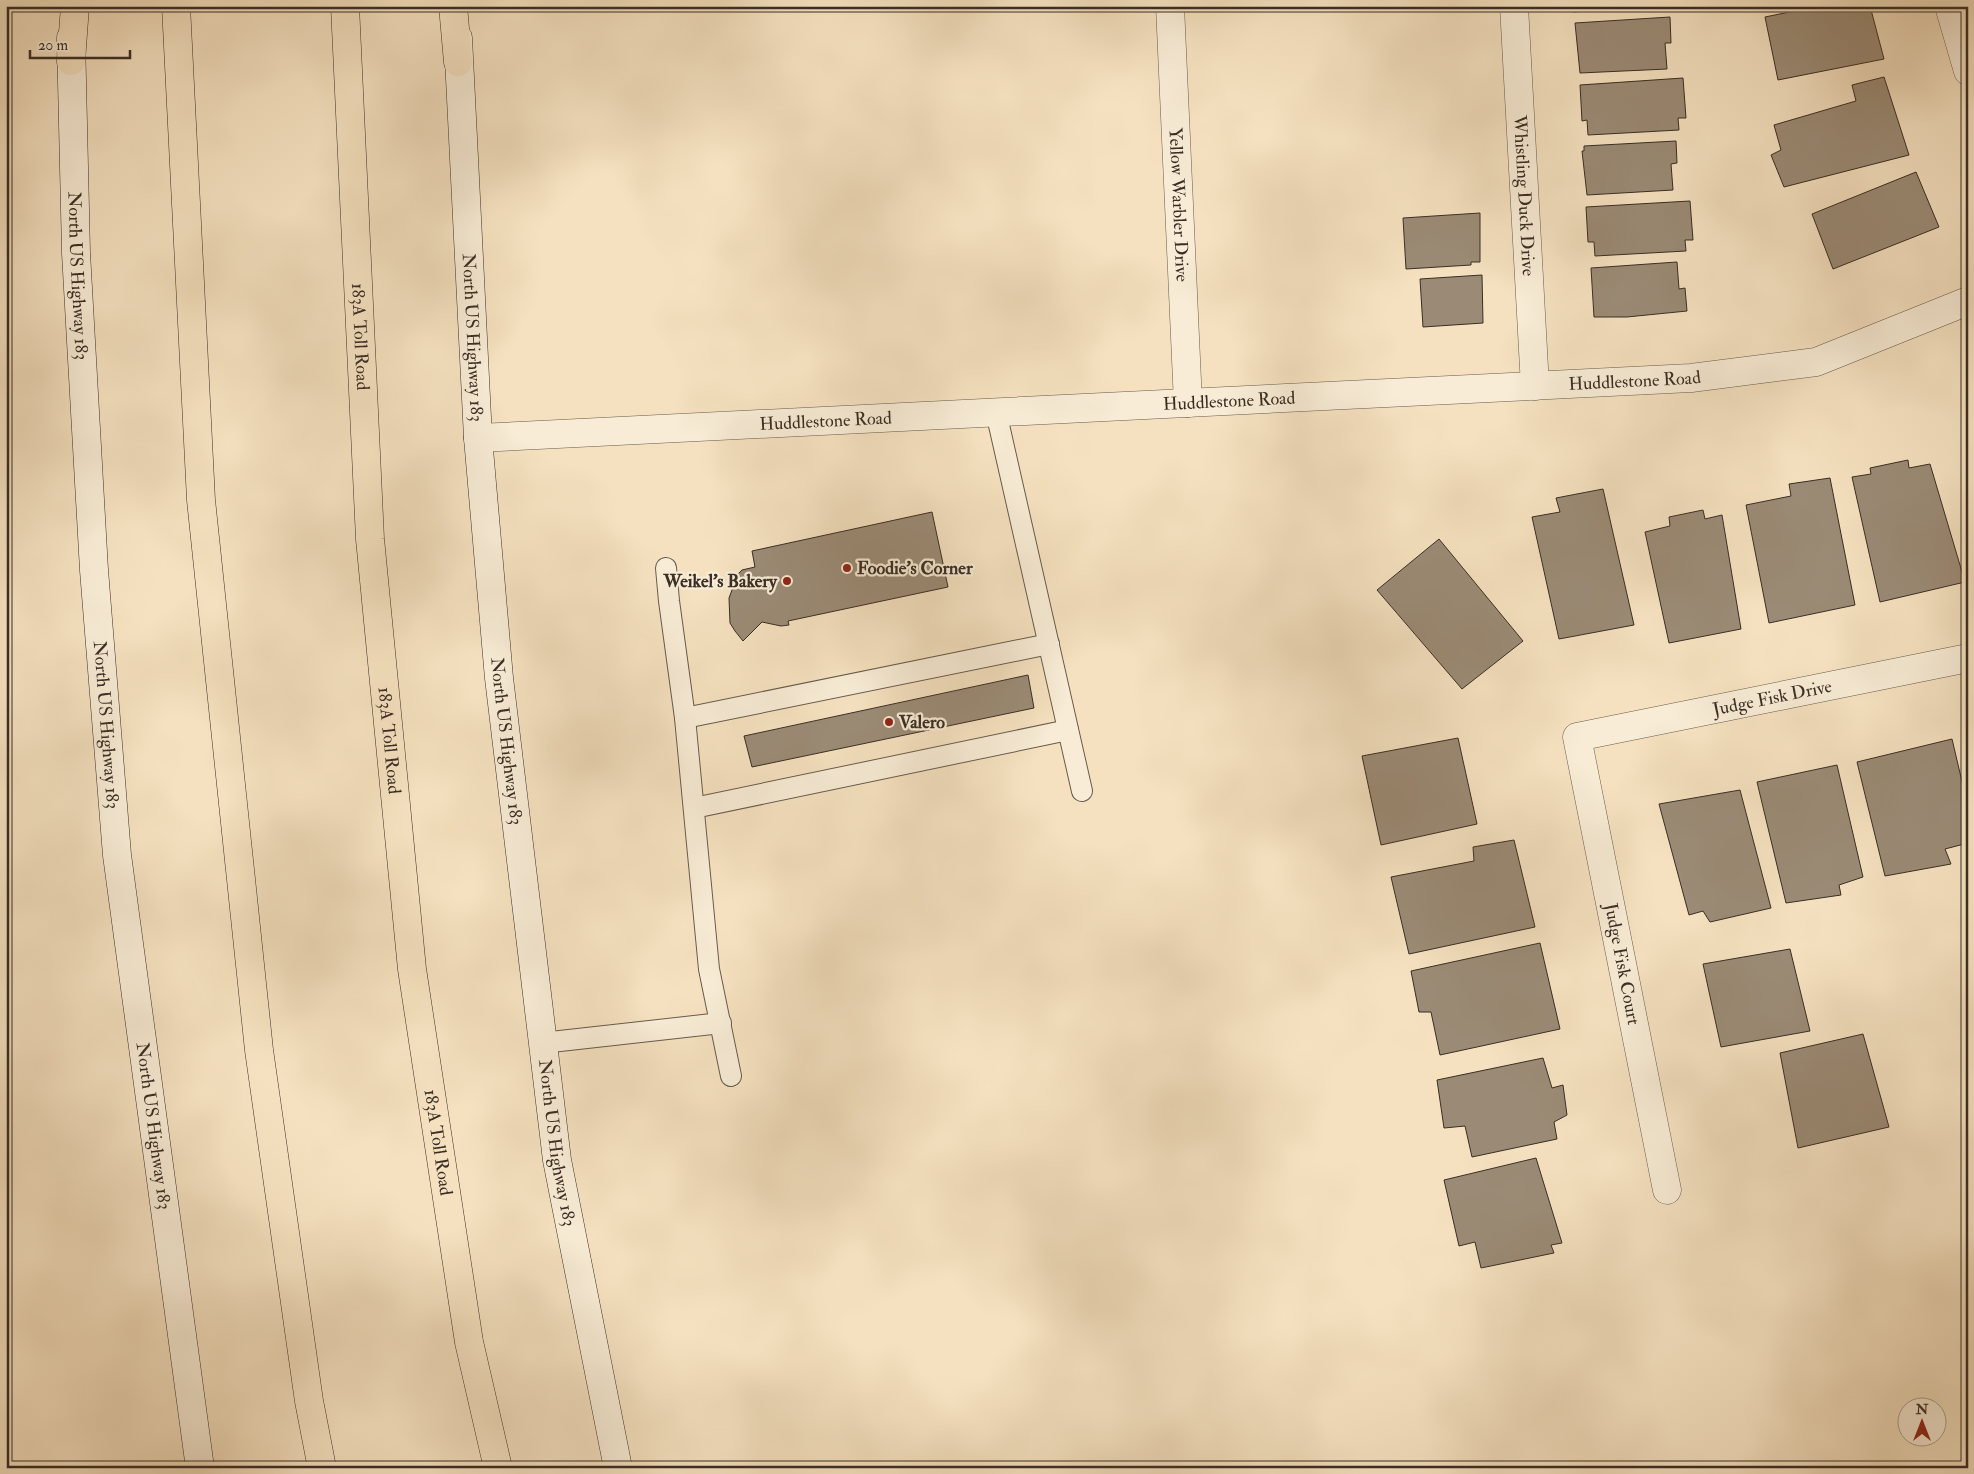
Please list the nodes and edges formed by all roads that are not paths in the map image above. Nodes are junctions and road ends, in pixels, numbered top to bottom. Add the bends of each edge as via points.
1 (73, 6) edge
2 (176, 6) edge
3 (345, 6) edge
4 (453, 6) edge
5 (457, 6) edge
6 (1170, 6) edge
7 (1514, 6) edge
8 (1949, 6) edge
9 (71, 61) joint
10 (458, 62) junction
11 (1968, 71) edge
12 (1968, 301) edge
13 (1534, 386) junction
14 (1188, 403) junction
15 (996, 412) junction
16 (478, 438) junction
17 (666, 568) dead end
18 (1048, 644) junction
19 (1968, 658) edge
20 (685, 718) junction
21 (1068, 730) junction
22 (1577, 737) joint
23 (1082, 791) dead end
24 (694, 808) junction
25 (721, 1023) junction
26 (542, 1043) junction
27 (731, 1076) dead end
28 (1667, 1190) dead end
29 (200, 1468) edge
30 (322, 1468) edge
31 (498, 1468) edge
32 (618, 1468) edge

1 - 9 highway
2 - 30 highway via 201,500 259,1050 309,1401
3 - 31 highway, 183A Toll Road via 370,539 412,969 468,1342
4 - 10 highway
5 - 10 street, North US Highway 183
6 - 14 street, Yellow Warbler Drive
7 - 13 street, Whistling Duck Drive
8 - 11 street
9 - 29 street, North US Highway 183 via 76,254 94,570 117,855
10 - 16 street, North US Highway 183
12 - 13 street, Huddlestone Road via 1816,362 1691,378
13 - 14 street, Huddlestone Road
14 - 15 street, Huddlestone Road
15 - 16 street, Huddlestone Road
15 - 18 lane
16 - 26 street, North US Highway 183 via 499,678
17 - 20 lane
18 - 20 lane
18 - 21 lane
19 - 22 street, Judge Fisk Drive
20 - 24 lane
21 - 23 lane
21 - 24 lane
22 - 28 street, Judge Fisk Court
24 - 25 lane via 709,969
25 - 26 lane
25 - 27 lane
26 - 32 street, North US Highway 183 via 557,1160

